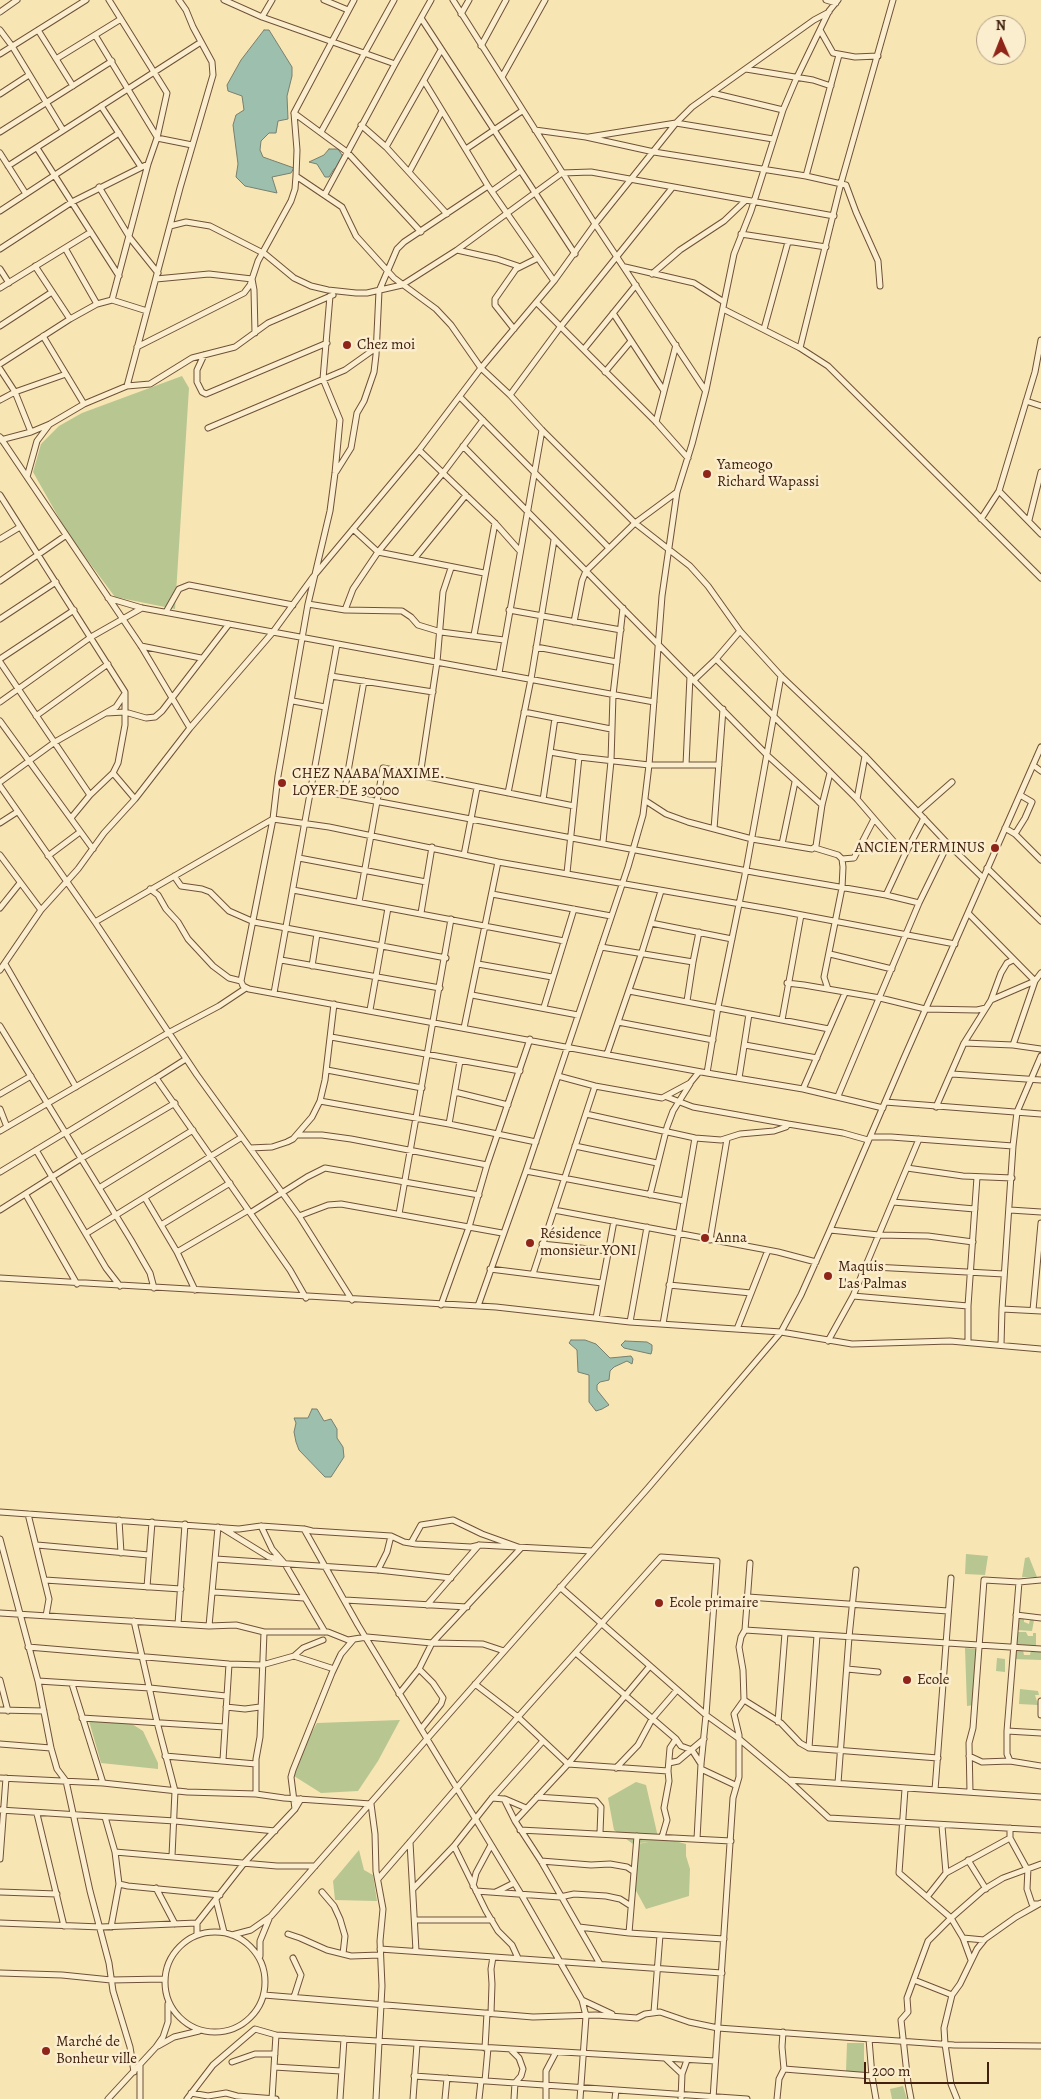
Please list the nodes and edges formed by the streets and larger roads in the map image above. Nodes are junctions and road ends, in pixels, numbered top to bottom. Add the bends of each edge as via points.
1 (17, 0) edge
2 (86, 0) edge
3 (109, 0) edge
4 (178, 0) edge
5 (272, 0) edge
6 (324, 0) edge
7 (354, 0) edge
8 (394, 0) edge
9 (431, 0) edge
10 (453, 0) edge
11 (469, 0) edge
12 (506, 0) edge
13 (545, 0) edge
14 (826, 0) edge
15 (892, 0) edge
16 (227, 1) edge
17 (837, 1) edge
18 (348, 10) junction
19 (830, 11) junction
20 (0, 12) edge
21 (461, 14) junction
22 (262, 17) junction
23 (421, 18) junction
24 (121, 19) junction
25 (0, 30) edge
26 (38, 30) junction
27 (820, 30) junction
28 (95, 35) junction
29 (332, 41) junction
30 (201, 42) junction
31 (12, 46) junction
32 (481, 46) junction
33 (441, 50) junction
34 (364, 52) junction
35 (0, 54) edge
36 (839, 55) junction
37 (878, 56) junction
38 (56, 59) junction
39 (112, 61) junction
40 (395, 64) junction
41 (746, 69) junction
42 (155, 73) junction
43 (29, 75) junction
44 (502, 77) junction
45 (796, 77) junction
46 (424, 81) junction
47 (73, 86) junction
48 (831, 86) junction
49 (129, 90) junction
50 (712, 93) junction
51 (0, 94) edge
52 (47, 103) junction
53 (101, 106) junction
54 (783, 110) junction
55 (442, 111) junction
56 (522, 111) junction
57 (294, 113) junction
58 (676, 123) junction
59 (361, 125) junction
60 (494, 129) junction
61 (63, 130) junction
62 (536, 130) junction
63 (0, 132) edge
64 (119, 132) junction
65 (321, 132) junction
66 (586, 137) junction
67 (157, 138) junction
68 (773, 139) junction
69 (192, 145) junction
70 (386, 147) junction
71 (37, 148) junction
72 (466, 149) junction
73 (347, 152) junction
74 (654, 152) junction
75 (0, 153) edge
76 (148, 164) junction
77 (8, 166) junction
78 (141, 167) junction
79 (764, 169) junction
80 (520, 171) junction
81 (409, 172) junction
82 (562, 172) junction
83 (55, 175) junction
84 (296, 176) junction
85 (806, 176) junction
86 (631, 181) junction
87 (841, 183) junction
88 (99, 187) junction
89 (490, 188) junction
90 (672, 188) junction
91 (534, 193) junction
92 (26, 194) junction
93 (325, 194) junction
94 (744, 201) junction
95 (72, 202) junction
96 (754, 202) junction
97 (0, 210) edge
98 (447, 214) junction
99 (508, 214) junction
100 (834, 216) junction
101 (595, 224) junction
102 (170, 226) junction
103 (91, 232) junction
104 (421, 232) junction
105 (741, 234) junction
106 (130, 238) junction
107 (788, 242) junction
108 (0, 248) edge
109 (65, 248) junction
110 (826, 248) junction
111 (456, 250) junction
112 (263, 252) junction
113 (574, 254) junction
114 (618, 256) junction
115 (538, 258) junction
116 (35, 266) junction
117 (518, 266) junction
118 (625, 267) junction
119 (0, 269) edge
120 (387, 271) junction
121 (652, 274) junction
122 (119, 276) junction
123 (157, 276) junction
124 (252, 279) junction
125 (554, 281) junction
126 (9, 283) junction
127 (402, 285) junction
128 (636, 285) junction
129 (880, 286) dead end
130 (0, 288) edge
131 (379, 291) junction
132 (52, 292) junction
133 (344, 293) junction
134 (330, 296) junction
135 (112, 300) junction
136 (724, 302) junction
137 (537, 303) junction
138 (97, 304) junction
139 (723, 309) junction
140 (147, 311) junction
141 (613, 313) junction
142 (70, 318) junction
143 (0, 326) edge
144 (560, 326) junction
145 (514, 329) junction
146 (764, 329) junction
147 (255, 333) junction
148 (43, 336) junction
149 (1041, 340) edge
150 (631, 341) junction
151 (327, 343) junction
152 (676, 346) junction
153 (137, 347) junction
154 (376, 348) junction
155 (800, 348) junction
156 (584, 349) junction
157 (204, 355) junction
158 (0, 364) edge
159 (481, 368) junction
160 (0, 369) edge
161 (605, 372) junction
162 (1034, 372) junction
163 (1041, 373) edge
164 (66, 374) junction
165 (322, 379) junction
166 (127, 386) junction
167 (706, 390) junction
168 (664, 391) junction
169 (15, 392) junction
170 (510, 395) junction
171 (460, 397) junction
172 (0, 400) edge
173 (1026, 401) junction
174 (84, 404) junction
175 (1041, 406) edge
176 (483, 420) junction
177 (656, 422) junction
178 (50, 424) junction
179 (208, 428) dead end
180 (542, 430) junction
181 (31, 432) junction
182 (1, 438) edge
183 (464, 446) junction
184 (419, 450) junction
185 (688, 458) junction
186 (1041, 472) edge
187 (335, 473) junction
188 (443, 473) junction
189 (534, 474) junction
190 (27, 477) junction
191 (999, 491) junction
192 (677, 492) junction
193 (0, 495) edge
194 (466, 495) junction
195 (528, 511) junction
196 (981, 519) junction
197 (1029, 520) junction
198 (495, 523) junction
199 (635, 523) junction
200 (20, 527) junction
201 (353, 529) junction
202 (1041, 534) edge
203 (65, 536) junction
204 (0, 539) edge
205 (554, 540) junction
206 (608, 547) junction
207 (520, 550) junction
208 (670, 550) junction
209 (378, 552) junction
210 (39, 554) junction
211 (414, 559) junction
212 (451, 568) junction
213 (586, 570) junction
214 (484, 573) junction
215 (313, 577) junction
216 (1041, 578) edge
217 (0, 581) edge
218 (56, 582) junction
219 (108, 598) junction
220 (308, 604) junction
221 (293, 605) junction
222 (142, 608) junction
223 (623, 608) junction
224 (74, 610) junction
225 (345, 610) junction
226 (509, 610) junction
227 (166, 612) junction
228 (540, 616) junction
229 (0, 619) edge
230 (121, 619) junction
231 (574, 622) junction
232 (229, 624) junction
233 (621, 630) junction
234 (740, 631) junction
235 (273, 632) junction
236 (440, 632) junction
237 (474, 635) junction
238 (91, 637) junction
239 (304, 638) junction
240 (504, 640) junction
241 (337, 644) junction
242 (657, 644) junction
243 (141, 646) junction
244 (536, 647) junction
245 (201, 658) junction
246 (716, 659) junction
247 (0, 660) edge
248 (437, 662) junction
249 (617, 662) junction
250 (108, 664) junction
251 (499, 673) junction
252 (331, 676) junction
253 (781, 676) junction
254 (692, 678) junction
255 (531, 679) junction
256 (364, 681) junction
257 (18, 688) junction
258 (125, 692) junction
259 (433, 692) junction
260 (613, 694) junction
261 (171, 699) junction
262 (293, 701) junction
263 (0, 702) edge
264 (654, 702) junction
265 (326, 707) junction
266 (722, 709) junction
267 (125, 712) junction
268 (524, 712) junction
269 (106, 713) junction
270 (36, 716) junction
271 (773, 716) junction
272 (556, 718) junction
273 (0, 721) edge
274 (190, 728) junction
275 (612, 729) junction
276 (55, 742) junction
277 (1041, 747) edge
278 (550, 752) junction
279 (767, 755) junction
280 (865, 756) junction
281 (579, 757) junction
282 (611, 761) junction
283 (28, 762) junction
284 (650, 765) junction
285 (686, 765) junction
286 (1033, 765) junction
287 (719, 766) junction
288 (1041, 771) edge
289 (113, 773) junction
290 (830, 773) junction
291 (420, 776) junction
292 (0, 782) edge
293 (795, 782) junction
294 (952, 782) dead end
295 (0, 786) edge
296 (476, 788) junction
297 (311, 789) junction
298 (508, 793) junction
299 (344, 794) junction
300 (90, 795) junction
301 (1020, 795) junction
302 (135, 799) junction
303 (857, 799) junction
304 (543, 800) junction
305 (646, 800) junction
306 (376, 801) junction
307 (822, 805) junction
308 (574, 806) junction
309 (919, 811) junction
310 (17, 812) junction
311 (71, 818) junction
312 (924, 818) junction
313 (273, 819) junction
314 (471, 819) junction
315 (874, 819) junction
316 (0, 823) edge
317 (304, 823) junction
318 (1005, 828) junction
319 (714, 829) junction
320 (80, 832) junction
321 (1015, 834) junction
322 (370, 835) junction
323 (571, 837) junction
324 (752, 838) junction
325 (603, 842) junction
326 (782, 844) junction
327 (948, 844) junction
328 (432, 847) junction
329 (815, 848) junction
330 (93, 849) junction
331 (633, 849) junction
332 (906, 852) junction
333 (464, 855) junction
334 (48, 856) junction
335 (299, 858) junction
336 (1, 859) edge
337 (842, 859) junction
338 (1041, 860) edge
339 (498, 862) junction
340 (987, 868) junction
341 (365, 870) junction
342 (746, 870) junction
343 (567, 874) junction
344 (174, 876) junction
345 (983, 878) junction
346 (66, 881) junction
347 (426, 882) junction
348 (20, 883) junction
349 (622, 883) junction
350 (842, 888) junction
351 (150, 889) junction
352 (293, 890) junction
353 (661, 891) junction
354 (492, 894) junction
355 (886, 895) junction
356 (359, 902) junction
357 (919, 903) junction
358 (739, 905) junction
359 (0, 908) edge
360 (388, 908) junction
361 (574, 909) junction
362 (41, 910) junction
363 (421, 913) junction
364 (968, 913) junction
365 (801, 915) junction
366 (611, 916) junction
367 (451, 920) junction
368 (1041, 921) edge
369 (95, 922) junction
370 (254, 922) junction
371 (835, 922) junction
372 (651, 923) junction
373 (485, 925) junction
374 (286, 928) junction
375 (699, 932) junction
376 (317, 934) junction
377 (906, 936) junction
378 (732, 939) junction
379 (564, 941) junction
380 (955, 944) junction
381 (381, 945) junction
382 (601, 947) junction
383 (830, 954) junction
384 (641, 955) junction
385 (446, 958) junction
386 (280, 960) junction
387 (1013, 960) junction
388 (693, 962) junction
389 (5, 964) junction
390 (478, 964) junction
391 (312, 966) junction
392 (892, 969) junction
393 (0, 970) edge
394 (1041, 973) edge
395 (376, 977) junction
396 (552, 977) junction
397 (1035, 981) junction
398 (241, 982) junction
399 (788, 984) junction
400 (246, 988) junction
401 (440, 988) junction
402 (828, 989) junction
403 (629, 991) junction
404 (274, 993) junction
405 (845, 993) junction
406 (472, 995) junction
407 (880, 998) junction
408 (990, 1000) junction
409 (687, 1001) junction
410 (334, 1004) junction
411 (544, 1007) junction
412 (718, 1007) junction
413 (986, 1008) junction
414 (925, 1009) junction
415 (370, 1010) junction
416 (749, 1014) junction
417 (578, 1015) junction
418 (782, 1020) junction
419 (434, 1022) junction
420 (618, 1022) junction
421 (0, 1026) edge
422 (464, 1028) junction
423 (829, 1029) junction
424 (168, 1033) junction
425 (331, 1037) junction
426 (530, 1040) junction
427 (713, 1040) junction
428 (964, 1043) junction
429 (746, 1045) junction
430 (1013, 1045) junction
431 (566, 1047) junction
432 (1041, 1049) edge
433 (607, 1054) junction
434 (428, 1055) junction
435 (1041, 1056) edge
436 (817, 1058) junction
437 (186, 1059) junction
438 (460, 1061) junction
439 (327, 1070) junction
440 (520, 1071) junction
441 (700, 1072) junction
442 (706, 1073) junction
443 (952, 1074) junction
444 (31, 1076) junction
445 (558, 1076) junction
446 (156, 1078) junction
447 (739, 1078) junction
448 (1031, 1079) junction
449 (1041, 1080) edge
450 (690, 1083) junction
451 (596, 1086) junction
452 (76, 1087) junction
453 (422, 1088) junction
454 (803, 1089) junction
455 (455, 1092) junction
456 (0, 1093) edge
457 (838, 1096) junction
458 (667, 1097) junction
459 (320, 1101) junction
460 (679, 1102) junction
461 (48, 1103) junction
462 (175, 1103) junction
463 (508, 1105) junction
464 (884, 1105) junction
465 (936, 1107) junction
466 (0, 1109) edge
467 (1017, 1112) junction
468 (586, 1114) junction
469 (1041, 1114) edge
470 (416, 1118) junction
471 (449, 1124) junction
472 (788, 1124) junction
473 (7, 1127) junction
474 (193, 1130) junction
475 (0, 1132) edge
476 (66, 1132) junction
477 (498, 1133) junction
478 (665, 1133) junction
479 (297, 1135) junction
480 (242, 1137) junction
481 (695, 1138) junction
482 (727, 1139) junction
483 (869, 1139) junction
484 (919, 1139) junction
485 (536, 1142) junction
486 (575, 1146) junction
487 (1013, 1146) junction
488 (250, 1148) junction
489 (410, 1149) junction
490 (36, 1150) junction
491 (212, 1157) junction
492 (82, 1158) junction
493 (657, 1163) junction
494 (487, 1165) junction
495 (907, 1168) junction
496 (526, 1171) junction
497 (0, 1172) edge
498 (978, 1177) junction
499 (53, 1178) junction
500 (1012, 1178) junction
501 (564, 1179) junction
502 (230, 1183) junction
503 (404, 1183) junction
504 (99, 1188) junction
505 (283, 1192) junction
506 (26, 1195) junction
507 (479, 1195) junction
508 (650, 1195) junction
509 (145, 1198) junction
510 (684, 1201) junction
511 (893, 1202) junction
512 (975, 1209) junction
513 (0, 1210) edge
514 (554, 1210) junction
515 (1010, 1210) junction
516 (248, 1212) junction
517 (1041, 1212) edge
518 (399, 1214) junction
519 (116, 1215) junction
520 (299, 1216) junction
521 (614, 1221) junction
522 (1041, 1223) edge
523 (161, 1225) junction
524 (469, 1227) junction
525 (647, 1227) junction
526 (830, 1230) junction
527 (87, 1233) junction
528 (678, 1233) junction
529 (502, 1234) junction
530 (879, 1235) junction
531 (710, 1240) junction
532 (973, 1242) junction
533 (542, 1244) junction
534 (1040, 1246) edge
535 (768, 1250) junction
536 (608, 1251) junction
537 (177, 1252) junction
538 (868, 1259) junction
539 (816, 1262) junction
540 (874, 1267) junction
541 (490, 1268) junction
542 (863, 1271) junction
543 (971, 1273) junction
544 (533, 1274) junction
545 (1004, 1274) junction
546 (0, 1277) edge
547 (1039, 1280) edge
548 (602, 1283) junction
549 (77, 1284) junction
550 (120, 1286) junction
551 (669, 1286) junction
552 (154, 1288) junction
553 (195, 1290) junction
554 (751, 1293) junction
555 (853, 1296) junction
556 (306, 1298) junction
557 (352, 1300) junction
558 (441, 1305) junction
559 (478, 1306) junction
560 (968, 1306) junction
561 (1002, 1309) junction
562 (1033, 1310) junction
563 (1041, 1310) edge
564 (596, 1318) junction
565 (630, 1322) junction
566 (663, 1324) junction
567 (737, 1329) junction
568 (781, 1332) junction
569 (828, 1341) junction
570 (968, 1342) junction
571 (1001, 1345) junction
572 (1041, 1348) edge
573 (0, 1512) edge
574 (28, 1514) junction
575 (119, 1520) junction
576 (152, 1522) junction
577 (185, 1524) junction
578 (261, 1526) junction
579 (219, 1527) junction
580 (304, 1529) junction
581 (312, 1531) junction
582 (391, 1536) junction
583 (0, 1539) edge
584 (310, 1539) junction
585 (411, 1543) junction
586 (37, 1545) junction
587 (480, 1545) junction
588 (521, 1548) junction
589 (592, 1552) junction
590 (121, 1553) junction
591 (149, 1555) junction
592 (216, 1559) junction
593 (278, 1559) junction
594 (750, 1563) dead end
595 (285, 1564) junction
596 (326, 1567) junction
597 (378, 1570) junction
598 (856, 1570) dead end
599 (451, 1578) junction
600 (951, 1578) dead end
601 (45, 1580) junction
602 (1041, 1580) edge
603 (1019, 1582) junction
604 (147, 1587) junction
605 (560, 1587) junction
606 (181, 1589) junction
607 (214, 1592) junction
608 (748, 1597) junction
609 (304, 1598) junction
610 (345, 1600) junction
611 (852, 1604) junction
612 (427, 1605) junction
613 (467, 1607) junction
614 (948, 1611) junction
615 (0, 1613) edge
616 (20, 1614) junction
617 (1016, 1615) junction
618 (46, 1616) junction
619 (1041, 1618) edge
620 (134, 1621) junction
621 (602, 1623) junction
622 (178, 1624) junction
623 (209, 1626) junction
624 (745, 1630) junction
625 (264, 1632) junction
626 (325, 1632) junction
627 (785, 1633) junction
628 (817, 1635) junction
629 (367, 1637) junction
630 (849, 1637) junction
631 (323, 1640) dead end
632 (354, 1640) junction
633 (432, 1643) junction
634 (946, 1643) junction
635 (980, 1646) junction
636 (28, 1647) junction
637 (1013, 1648) junction
638 (1041, 1649) edge
639 (504, 1651) junction
640 (576, 1653) junction
641 (142, 1656) junction
642 (294, 1656) junction
643 (229, 1664) junction
644 (262, 1665) junction
645 (650, 1666) junction
646 (331, 1668) dead end
647 (419, 1669) junction
648 (847, 1669) junction
649 (878, 1672) dead end
650 (0, 1680) edge
651 (38, 1681) junction
652 (72, 1684) junction
653 (475, 1684) junction
654 (150, 1688) junction
655 (677, 1690) junction
656 (400, 1694) junction
657 (226, 1696) junction
658 (625, 1696) junction
659 (744, 1700) junction
660 (1041, 1701) edge
661 (226, 1707) junction
662 (260, 1708) junction
663 (0, 1710) edge
664 (8, 1711) junction
665 (44, 1711) junction
666 (1041, 1715) edge
667 (706, 1716) junction
668 (518, 1717) junction
669 (82, 1718) junction
670 (652, 1719) junction
671 (157, 1722) junction
672 (778, 1722) junction
673 (1041, 1726) edge
674 (225, 1727) junction
675 (421, 1729) junction
676 (1007, 1731) junction
677 (1040, 1733) edge
678 (426, 1738) junction
679 (704, 1738) junction
680 (738, 1738) junction
681 (676, 1739) junction
682 (543, 1741) junction
683 (0, 1744) edge
684 (51, 1748) junction
685 (809, 1748) junction
686 (692, 1750) junction
687 (841, 1751) junction
688 (165, 1756) junction
689 (969, 1756) junction
690 (938, 1758) junction
691 (223, 1760) junction
692 (1010, 1762) junction
693 (669, 1763) junction
694 (256, 1764) junction
695 (568, 1764) junction
696 (1041, 1766) edge
697 (701, 1767) junction
698 (616, 1768) junction
699 (668, 1771) junction
700 (0, 1778) edge
701 (6, 1778) junction
702 (66, 1780) junction
703 (788, 1780) junction
704 (103, 1783) junction
705 (838, 1783) junction
706 (735, 1785) junction
707 (457, 1789) junction
708 (905, 1789) junction
709 (175, 1790) junction
710 (935, 1790) junction
711 (970, 1792) junction
712 (256, 1794) junction
713 (536, 1797) junction
714 (1041, 1797) edge
715 (492, 1798) junction
716 (298, 1799) junction
717 (504, 1799) junction
718 (370, 1804) junction
719 (526, 1808) junction
720 (3, 1810) edge
721 (37, 1814) junction
722 (72, 1816) junction
723 (105, 1817) junction
724 (475, 1819) junction
725 (175, 1821) junction
726 (515, 1821) junction
727 (904, 1823) junction
728 (942, 1826) junction
729 (1010, 1828) junction
730 (520, 1830) junction
731 (1041, 1830) edge
732 (276, 1831) junction
733 (600, 1834) junction
734 (637, 1836) junction
735 (662, 1836) junction
736 (1010, 1838) junction
737 (698, 1839) junction
738 (731, 1841) junction
739 (410, 1842) junction
740 (491, 1845) junction
741 (454, 1846) junction
742 (115, 1852) junction
743 (172, 1856) junction
744 (0, 1860) edge
745 (968, 1860) junction
746 (541, 1861) junction
747 (245, 1862) junction
748 (1041, 1864) edge
749 (315, 1866) junction
750 (1028, 1869) junction
751 (633, 1871) junction
752 (476, 1873) junction
753 (946, 1873) junction
754 (378, 1878) junction
755 (468, 1878) junction
756 (514, 1883) junction
757 (118, 1884) junction
758 (156, 1888) junction
759 (474, 1889) junction
760 (986, 1889) junction
761 (413, 1890) junction
762 (0, 1892) edge
763 (322, 1892) dead end
764 (493, 1893) junction
765 (57, 1894) junction
766 (520, 1894) junction
767 (926, 1896) junction
768 (218, 1897) junction
769 (560, 1897) junction
770 (1040, 1903) edge
771 (631, 1906) junction
772 (272, 1916) junction
773 (951, 1918) junction
774 (415, 1920) junction
775 (492, 1920) junction
776 (0, 1923) edge
777 (196, 1923) junction
778 (175, 1924) junction
779 (64, 1926) junction
780 (112, 1926) junction
781 (101, 1927) junction
782 (579, 1927) junction
783 (224, 1932) junction
784 (629, 1933) junction
785 (232, 1934) junction
786 (288, 1934) dead end
787 (197, 1935) junction
788 (660, 1935) junction
789 (963, 1938) junction
790 (724, 1939) junction
791 (984, 1940) junction
792 (416, 1951) junction
793 (380, 1952) junction
794 (343, 1954) junction
795 (493, 1956) junction
796 (293, 1958) dead end
797 (518, 1958) junction
798 (260, 1959) junction
799 (971, 1960) junction
800 (560, 1961) junction
801 (600, 1964) junction
802 (657, 1968) junction
803 (0, 1973) edge
804 (722, 1973) junction
805 (164, 1979) junction
806 (111, 1980) junction
807 (914, 1980) junction
808 (264, 1995) junction
809 (952, 1995) junction
810 (294, 1997) junction
811 (582, 2000) junction
812 (168, 2002) junction
813 (381, 2005) junction
814 (654, 2012) junction
815 (489, 2013) junction
816 (586, 2016) junction
817 (618, 2016) junction
818 (246, 2021) junction
819 (718, 2028) junction
820 (254, 2029) junction
821 (202, 2031) junction
822 (783, 2032) junction
823 (276, 2035) junction
824 (344, 2039) junction
825 (869, 2039) junction
826 (379, 2041) junction
827 (904, 2041) junction
828 (417, 2044) junction
829 (944, 2044) junction
830 (1041, 2046) edge
831 (156, 2047) junction
832 (486, 2048) junction
833 (511, 2050) junction
834 (556, 2052) junction
835 (275, 2054) junction
836 (583, 2054) junction
837 (666, 2059) junction
838 (687, 2060) junction
839 (715, 2061) junction
840 (232, 2062) dead end
841 (140, 2064) junction
842 (274, 2066) junction
843 (784, 2068) junction
844 (342, 2071) junction
845 (134, 2072) junction
846 (682, 2074) junction
847 (414, 2076) junction
848 (872, 2076) junction
849 (447, 2078) junction
850 (483, 2081) junction
851 (515, 2083) junction
852 (548, 2085) junction
853 (581, 2087) junction
854 (616, 2090) junction
855 (650, 2092) junction
856 (191, 2093) junction
857 (680, 2097) edge
858 (237, 2098) edge
859 (713, 2098) edge
860 (108, 2099) edge
861 (140, 2099) edge
862 (187, 2099) edge
863 (272, 2099) edge
864 (276, 2099) edge
865 (340, 2099) edge
866 (376, 2099) edge
867 (413, 2099) edge
868 (445, 2099) edge
869 (479, 2099) edge
870 (514, 2099) edge
871 (546, 2099) edge
872 (580, 2099) edge
873 (615, 2099) edge
874 (649, 2099) edge
875 (736, 2099) edge
876 (747, 2099) edge
877 (777, 2099) edge
878 (876, 2099) edge
879 (911, 2099) edge
880 (957, 2099) edge

1 - 20 street
2 - 26 street
3 - 24 street
4 - 30 street
5 - 22 street
6 - 18 street
7 - 18 street
8 - 34 street
9 - 23 street
10 - 21 street
11 - 21 street
12 - 32 street
13 - 44 street
14 - 17 street
15 - 37 street
16 - 22 street
17 - 19 street
18 - 29 street
19 - 27 street
19 - 41 street
21 - 32 street
22 - 29 street
23 - 33 street
23 - 40 street
24 - 28 street
24 - 42 street
25 - 31 street
26 - 31 street
26 - 38 street
27 - 36 street via 830,51
27 - 45 street
28 - 38 street
28 - 39 street
29 - 34 street
29 - 57 street
30 - 42 street
30 - 69 street via 212,62 213,75
31 - 35 street
31 - 43 street
32 - 44 street
33 - 46 street
33 - 60 street
34 - 40 street
34 - 65 street
36 - 37 street
36 - 48 street
37 - 87 street
38 - 47 street
39 - 47 street
39 - 49 street
40 - 59 street
41 - 45 street
41 - 50 street
42 - 49 street
42 - 67 street via 167,93
43 - 51 street
43 - 52 street
44 - 56 street
45 - 48 street
45 - 54 street
46 - 55 street
46 - 70 street
47 - 52 street
48 - 85 street
49 - 53 street
49 - 67 street
50 - 54 street
50 - 58 street
52 - 61 street
52 - 63 street
53 - 61 street
53 - 64 street
54 - 68 street
55 - 72 street
55 - 81 street
56 - 60 street
56 - 62 street
57 - 65 street
57 - 84 street
58 - 66 street
58 - 68 street
58 - 74 street
59 - 70 street
59 - 73 street
60 - 72 street
60 - 80 street
61 - 71 street
62 - 66 street
62 - 82 street
64 - 78 street
64 - 83 street
65 - 73 street
66 - 74 street
67 - 69 street
67 - 76 street
68 - 79 street
69 - 102 street
70 - 81 street
71 - 77 street
71 - 83 street
72 - 89 street
73 - 93 street
73 - 104 street
74 - 79 street
74 - 86 street
75 - 77 street
76 - 78 street
76 - 106 street
77 - 92 street
78 - 88 street
79 - 85 street
79 - 96 street
80 - 89 street
80 - 91 street
81 - 98 street
82 - 86 street via 583,171
82 - 91 street
82 - 101 street
83 - 92 street
83 - 95 street
84 - 93 street
84 - 112 street via 291,201
85 - 87 street
86 - 90 street
86 - 101 street
87 - 100 street
87 - 129 street via 849,189 875,253
88 - 95 street
88 - 106 street
89 - 98 street
89 - 99 street
90 - 94 street
90 - 114 street
91 - 99 street
91 - 113 street
92 - 97 street
93 - 120 street via 342,207 356,236
94 - 96 street
94 - 121 street via 724,221 680,250
95 - 103 street
95 - 108 street
96 - 100 street
96 - 105 street
98 - 104 street
99 - 111 street
99 - 115 street
100 - 110 street
101 - 113 street
101 - 114 street
102 - 112 street via 186,222 210,226
102 - 123 street
103 - 109 street
103 - 122 street
104 - 120 street via 399,246
105 - 107 street
105 - 136 street
106 - 122 street
106 - 123 street
107 - 110 street
107 - 146 street
109 - 116 street
109 - 138 street
110 - 155 street
111 - 117 street
111 - 127 street
112 - 124 street
112 - 133 street via 294,278 311,286
113 - 125 street
114 - 118 street
114 - 144 street
115 - 117 street
115 - 125 street
116 - 126 street
116 - 132 street
117 - 145 street via 494,303
118 - 121 street
118 - 128 street
119 - 126 street
120 - 127 street
120 - 131 street
121 - 136 street via 694,284
122 - 135 street
123 - 124 street via 210,274
123 - 140 street
124 - 147 street
124 - 153 street via 241,296
125 - 137 street
126 - 130 street
127 - 131 street
127 - 159 street via 436,309
128 - 141 street
128 - 152 street
131 - 133 street
131 - 154 street
132 - 142 street
132 - 143 street
133 - 134 street
134 - 147 street via 268,323
134 - 151 street
135 - 138 street
135 - 140 street
136 - 139 street
137 - 144 street
137 - 145 street
138 - 142 street
139 - 146 street
139 - 167 street
140 - 153 street
141 - 150 street
141 - 156 street
142 - 148 street
144 - 156 street
144 - 170 street
145 - 159 street
146 - 155 street
147 - 157 street via 235,346
148 - 158 street
148 - 164 street
149 - 162 street
150 - 161 street
150 - 168 street
151 - 157 street via 206,394 197,382 197,370
151 - 165 street
152 - 167 street
152 - 168 street
153 - 166 street
154 - 165 street via 345,370
154 - 187 street via 374,372 357,413 353,442
155 - 196 street via 828,366
156 - 161 street
157 - 166 street via 192,358 150,384
159 - 170 street
159 - 171 street
160 - 169 street
161 - 177 street
162 - 163 street
162 - 173 street
164 - 169 street
164 - 174 street
165 - 179 street
165 - 187 street via 340,420
166 - 174 street
167 - 185 street
168 - 177 street
169 - 172 street
169 - 181 street
170 - 180 street
171 - 176 street
171 - 184 street
173 - 175 street
173 - 191 street
174 - 178 street
176 - 183 street
176 - 189 street
177 - 185 street
178 - 181 street
178 - 190 street via 37,441
180 - 189 street
180 - 199 street
181 - 182 street
182 - 190 street
183 - 188 street
183 - 195 street
184 - 188 street
184 - 201 street
185 - 192 street
186 - 197 street
187 - 215 street via 330,511
188 - 194 street
188 - 209 street
189 - 195 street
189 - 206 street
190 - 203 street
191 - 196 street
191 - 197 street
192 - 199 street
192 - 208 street
193 - 200 street
194 - 198 street
194 - 211 street
195 - 205 street
195 - 207 street
196 - 216 street
197 - 202 street
198 - 207 street
198 - 214 street
199 - 206 street
199 - 208 street
200 - 204 street
200 - 210 street
201 - 209 street
201 - 215 street
203 - 210 street
203 - 219 street
205 - 213 street
205 - 228 street
206 - 213 street
207 - 226 street
208 - 234 street via 708,586
208 - 242 street
209 - 211 street
209 - 225 street via 353,588
210 - 217 street
210 - 218 street
211 - 212 street
212 - 214 street
212 - 236 street via 444,588
213 - 223 street
213 - 231 street
214 - 237 street
215 - 220 street
215 - 221 street
218 - 224 street
218 - 229 street
219 - 222 street
219 - 230 street
220 - 225 street
220 - 239 street
221 - 227 street via 188,585 179,589
221 - 235 street
222 - 227 street
222 - 230 street
223 - 233 street
223 - 242 street
224 - 238 street
224 - 247 street
225 - 236 street via 402,611 418,625
226 - 228 street
226 - 240 street
227 - 232 street
228 - 231 street
228 - 244 street
230 - 238 street
230 - 243 street
231 - 233 street
232 - 235 street
232 - 245 street
233 - 249 street
234 - 246 street
234 - 253 street
235 - 239 street
235 - 274 street
236 - 237 street
236 - 248 street
237 - 240 street
238 - 250 street
238 - 257 street
239 - 241 street
239 - 262 street
240 - 251 street
241 - 248 street
241 - 252 street
242 - 254 street
242 - 264 street
243 - 245 street
243 - 261 street
244 - 249 street
244 - 255 street
245 - 261 street
246 - 254 street
246 - 271 street
247 - 257 street
248 - 251 street
248 - 259 street
249 - 260 street
250 - 258 street
250 - 270 street
251 - 255 street
252 - 256 street
252 - 265 street
253 - 271 street
253 - 280 street
254 - 266 street
254 - 285 street
255 - 260 street
255 - 268 street
256 - 259 street
256 - 299 street
257 - 263 street
257 - 270 street
258 - 267 street
258 - 269 street via 119,703
259 - 291 street
260 - 264 street
260 - 275 street
261 - 267 street via 152,718
261 - 274 street
262 - 265 street
262 - 313 street
264 - 284 street
265 - 297 street
266 - 279 street
266 - 287 street
267 - 269 street
267 - 289 street via 123,743
268 - 272 street
268 - 298 street
269 - 276 street
270 - 276 street
271 - 279 street
271 - 290 street
272 - 275 street
272 - 278 street
273 - 283 street
274 - 302 street
275 - 282 street
276 - 283 street
276 - 300 street
277 - 286 street
278 - 281 street
278 - 304 street
279 - 293 street
279 - 324 street
280 - 303 street
280 - 309 street
281 - 282 street
281 - 308 street
282 - 284 street
282 - 325 street
283 - 292 street
283 - 311 street
284 - 285 street
284 - 305 street
285 - 287 street
286 - 288 street
286 - 301 street
287 - 319 street
289 - 300 street
289 - 302 street
290 - 303 street
290 - 307 street
291 - 296 street
291 - 306 street via 383,768
293 - 307 street
293 - 326 street
294 - 309 street
295 - 310 street
296 - 298 street
296 - 314 street
297 - 299 street
297 - 317 street
298 - 304 street
299 - 306 street
300 - 311 street
301 - 318 street
301 - 321 street via 1032,802
302 - 330 street
303 - 315 street
304 - 308 street
305 - 319 street via 666,814
305 - 331 street
306 - 314 street
306 - 322 street
307 - 329 street
308 - 323 street
309 - 312 street
310 - 316 street
310 - 334 street
311 - 320 street
312 - 327 street
312 - 332 street
313 - 317 street
313 - 344 street
313 - 370 street
314 - 323 street
314 - 333 street
315 - 332 street
315 - 337 street via 854,858
317 - 322 street
317 - 335 street
318 - 321 street
318 - 340 street
319 - 324 street
320 - 330 street
320 - 334 street
321 - 338 street
322 - 328 street
322 - 341 street
323 - 325 street
323 - 343 street
324 - 326 street
324 - 342 street
325 - 331 street
326 - 329 street
327 - 345 street
327 - 357 street
328 - 333 street
328 - 347 street
329 - 337 street
330 - 346 street
331 - 342 street
331 - 349 street
332 - 355 street
333 - 339 street
334 - 346 street
335 - 341 street
335 - 352 street
336 - 348 street
337 - 350 street
339 - 343 street
339 - 354 street
340 - 345 street
340 - 368 street
341 - 347 street
341 - 356 street
342 - 350 street
342 - 358 street
343 - 349 street
344 - 351 street
344 - 370 street via 181,886 210,892 231,912
345 - 364 street
346 - 362 street
346 - 369 street
347 - 363 street
348 - 359 street
348 - 362 street
349 - 353 street
349 - 366 street
350 - 355 street
350 - 371 street
351 - 369 street
351 - 398 street via 213,966
352 - 356 street
352 - 374 street
353 - 358 street
353 - 372 street
354 - 361 street
354 - 373 street
355 - 357 street
356 - 360 street
357 - 377 street
358 - 365 street
358 - 378 street
360 - 363 street
360 - 381 street
361 - 366 street
361 - 379 street
362 - 389 street
363 - 367 street
364 - 380 street
364 - 387 street
365 - 371 street
365 - 399 street
366 - 382 street
367 - 373 street
367 - 385 street
369 - 424 street
370 - 374 street
370 - 398 street
371 - 377 street
371 - 383 street
372 - 375 street
372 - 384 street
373 - 379 street
373 - 390 street
374 - 376 street
374 - 386 street
375 - 378 street
375 - 388 street
376 - 381 street
376 - 391 street
377 - 380 street
377 - 392 street
378 - 412 street
379 - 396 street
380 - 414 street
381 - 385 street
381 - 395 street
382 - 384 street
382 - 417 street
383 - 392 street
383 - 402 street via 824,977
384 - 388 street
384 - 403 street
385 - 401 street
386 - 391 street
386 - 404 street
387 - 397 street
387 - 408 street via 1001,973
388 - 409 street
389 - 393 street
389 - 452 street
390 - 396 street
390 - 406 street
391 - 395 street
392 - 407 street
394 - 397 street
395 - 401 street
395 - 415 street
396 - 411 street
397 - 408 street
397 - 430 street
398 - 400 street
399 - 402 street
399 - 418 street
400 - 404 street
400 - 424 street
401 - 419 street
402 - 405 street
403 - 409 street
403 - 420 street
404 - 410 street
405 - 407 street
405 - 423 street
406 - 411 street
406 - 422 street
407 - 414 street
407 - 457 street
408 - 413 street
409 - 412 street
410 - 415 street
410 - 425 street
411 - 417 street
412 - 416 street
412 - 427 street
413 - 414 street
413 - 428 street
414 - 464 street
415 - 419 street
416 - 418 street
416 - 429 street
417 - 431 street
418 - 423 street
419 - 422 street
419 - 434 street
420 - 427 street
420 - 433 street
421 - 444 street
422 - 426 street
423 - 436 street
424 - 437 street
424 - 452 street
425 - 434 street
425 - 439 street
426 - 431 street
426 - 440 street
427 - 442 street
428 - 430 street
428 - 443 street
429 - 436 street
429 - 447 street
430 - 432 street
431 - 433 street
431 - 445 street
433 - 441 street
434 - 438 street
434 - 453 street
435 - 448 street
436 - 454 street
437 - 446 street
437 - 480 street
438 - 440 street
438 - 455 street
439 - 453 street
439 - 459 street
440 - 463 street
441 - 442 street
441 - 450 street
442 - 447 street
443 - 448 street
443 - 465 street
444 - 456 street
444 - 461 street
445 - 451 street
445 - 485 street
446 - 462 street
446 - 476 street
447 - 454 street
448 - 449 street
448 - 467 street
450 - 458 street
450 - 460 street
451 - 458 street
451 - 468 street
452 - 461 street
453 - 470 street
454 - 457 street
455 - 463 street
455 - 471 street
457 - 464 street
458 - 460 street
459 - 470 street
459 - 479 street
460 - 472 street
460 - 478 street
461 - 473 street
461 - 476 street
462 - 474 street
462 - 492 street
463 - 477 street
464 - 465 street
464 - 483 street
465 - 467 street
466 - 473 street
467 - 469 street
467 - 487 street
468 - 478 street
468 - 486 street
470 - 471 street
470 - 489 street
471 - 477 street
472 - 482 street via 774,1131 740,1134
472 - 483 street
473 - 475 street
474 - 491 street
474 - 504 street
476 - 490 street
476 - 492 street
477 - 485 street
477 - 494 street
478 - 481 street
478 - 493 street
479 - 488 street via 275,1146
479 - 489 street via 322,1135
480 - 488 street
480 - 491 street
481 - 482 street
481 - 510 street
482 - 531 street
483 - 484 street
483 - 526 street
484 - 487 street
484 - 495 street
485 - 496 street
486 - 493 street
486 - 501 street
487 - 500 street
488 - 505 street
489 - 494 street
489 - 503 street
490 - 497 street
490 - 499 street
491 - 502 street
491 - 509 street
492 - 499 street
492 - 504 street
493 - 508 street
494 - 507 street
495 - 498 street
495 - 511 street
496 - 501 street
496 - 529 street
498 - 500 street
498 - 512 street
499 - 506 street
499 - 527 street
500 - 515 street
501 - 508 street
501 - 514 street
502 - 516 street
502 - 523 street
503 - 505 street via 325,1168
503 - 507 street
503 - 518 street
504 - 519 street
505 - 516 street
505 - 520 street
506 - 513 street
506 - 549 street
507 - 524 street
508 - 510 street
509 - 519 street
509 - 523 street
510 - 528 street
511 - 512 street
511 - 530 street
512 - 532 street
514 - 521 street
514 - 533 street
515 - 517 street
515 - 545 street
516 - 537 street
516 - 556 street
518 - 520 street via 339,1204
518 - 524 street
519 - 527 street
519 - 552 street via 150,1273
520 - 557 street
521 - 525 street
521 - 536 street
522 - 534 street
523 - 537 street
524 - 529 street
524 - 558 street
525 - 528 street
525 - 565 street
526 - 530 street
526 - 539 street
527 - 550 street
528 - 531 street
528 - 551 street
529 - 541 street
530 - 532 street via 928,1236
530 - 538 street
531 - 535 street
532 - 543 street
533 - 536 street
533 - 544 street
534 - 547 street
535 - 539 street
535 - 554 street
536 - 548 street
537 - 553 street
538 - 540 street
538 - 542 street
539 - 568 street
540 - 542 street
540 - 543 street
541 - 544 street
541 - 559 street
542 - 555 street
543 - 545 street
543 - 560 street
544 - 548 street
545 - 561 street
546 - 549 street
547 - 562 street
548 - 564 street
549 - 550 street
550 - 552 street
551 - 554 street
551 - 566 street
552 - 553 street
553 - 556 street
554 - 567 street
555 - 560 street
555 - 569 street
556 - 557 street
557 - 558 street
558 - 559 street
559 - 564 street
560 - 570 street
561 - 562 street
561 - 571 street
562 - 563 street
564 - 565 street
565 - 566 street
566 - 567 street
567 - 568 street
568 - 569 street
568 - 589 street
569 - 570 street via 852,1344
570 - 571 street
571 - 572 street
573 - 574 street
574 - 575 street
574 - 586 street
575 - 576 street
575 - 590 street
576 - 577 street
576 - 591 street
577 - 579 street
577 - 606 street
578 - 579 street
578 - 580 street
578 - 593 street
579 - 592 street
579 - 593 street
580 - 581 street
580 - 584 street
581 - 582 street
581 - 584 street
582 - 585 street
582 - 597 street
583 - 616 street
584 - 596 street
585 - 587 street
585 - 588 street via 421,1525 453,1520
586 - 590 street
586 - 601 street
587 - 588 street
587 - 599 street
588 - 589 street
588 - 613 street
589 - 605 street
590 - 591 street
591 - 604 street
592 - 595 street
592 - 607 street
593 - 595 street
594 - 608 street
595 - 596 street
595 - 609 street
596 - 597 street
596 - 610 street
597 - 599 street
598 - 611 street
599 - 612 street
600 - 614 street
601 - 604 street
601 - 618 street via 49,1599
602 - 603 street
603 - 617 street
603 - 635 street via 984,1580
604 - 606 street
605 - 621 street
605 - 639 street
606 - 622 street
607 - 609 street
607 - 623 street
608 - 611 street
608 - 624 street
609 - 626 street
610 - 612 street
610 - 629 street
611 - 614 street
611 - 630 street
612 - 613 street
613 - 633 street
614 - 634 street
615 - 616 street
616 - 618 street
616 - 636 street
617 - 619 street
617 - 637 street
618 - 620 street
620 - 622 street
620 - 641 street
621 - 640 street
621 - 645 street
621 - 667 street via 661,1557 717,1561
622 - 623 street
623 - 625 street via 236,1625
624 - 627 street
624 - 659 street via 739,1647
625 - 626 street
625 - 644 street
626 - 632 street
627 - 628 street
627 - 672 street
628 - 630 street
628 - 685 street
629 - 632 street
629 - 633 street
629 - 656 street
630 - 634 street
630 - 648 street
631 - 642 street via 303,1648
632 - 716 street via 336,1663 302,1744 291,1777
633 - 639 street via 483,1644
633 - 647 street
634 - 635 street
634 - 690 street
635 - 637 street
635 - 689 street
636 - 641 street
636 - 651 street
637 - 638 street
637 - 676 street
639 - 653 street
640 - 658 street
640 - 668 street
641 - 643 street
641 - 654 street
642 - 644 street
642 - 646 street
643 - 644 street
643 - 657 street
644 - 662 street
645 - 655 street
645 - 658 street
647 - 656 street
647 - 675 street via 443,1698
648 - 649 street
648 - 687 street
650 - 664 street
651 - 652 street
651 - 665 street
652 - 654 street
652 - 669 street
653 - 668 street
653 - 678 street
654 - 657 street
654 - 671 street
655 - 667 street
655 - 670 street
656 - 675 street
657 - 661 street
658 - 670 street
658 - 695 street
659 - 672 street
659 - 680 street via 734,1714
660 - 666 street
661 - 662 street
661 - 674 street
662 - 694 street
663 - 664 street
664 - 665 street
665 - 684 street
667 - 679 street
667 - 680 street
668 - 682 street
668 - 707 street
669 - 671 street
669 - 704 street
670 - 681 street
670 - 698 street via 638,1745
671 - 674 street
671 - 688 street
672 - 685 street
673 - 677 street
674 - 691 street
675 - 678 street
676 - 677 street
676 - 692 street
678 - 707 street
678 - 718 street
679 - 686 street
679 - 697 street
680 - 703 street
680 - 706 street via 739,1777
681 - 686 street via 681,1746
681 - 693 street via 671,1744
682 - 695 street
682 - 715 street
683 - 684 street
684 - 702 street via 57,1769
685 - 687 street
686 - 693 street via 678,1761
686 - 697 street
687 - 690 street
687 - 705 street
688 - 691 street
688 - 709 street
689 - 692 street via 982,1762
689 - 711 street
690 - 710 street
691 - 694 street
692 - 696 street
693 - 699 street
694 - 712 street
695 - 698 street
695 - 713 street
697 - 706 street
697 - 737 street
698 - 699 street
699 - 735 street via 664,1808 667,1820
700 - 701 street
701 - 702 street
701 - 720 street
702 - 704 street
702 - 722 street
703 - 705 street
703 - 727 street via 829,1818
704 - 709 street
705 - 708 street
706 - 738 street
707 - 724 street
707 - 739 street
708 - 710 street
708 - 727 street
709 - 712 street
709 - 725 street
710 - 711 street
711 - 714 street
712 - 716 street
713 - 719 street
713 - 733 street via 596,1801 601,1807
715 - 717 street
715 - 724 street
716 - 718 street
716 - 732 street via 295,1809
717 - 719 street
717 - 726 street
718 - 749 street
718 - 754 street
719 - 726 street
720 - 721 street
720 - 744 street
721 - 722 street
721 - 765 street
722 - 723 street
722 - 781 street
723 - 725 street
723 - 742 street
724 - 740 street
724 - 741 street
725 - 732 street
725 - 743 street
726 - 730 street
727 - 728 street
727 - 767 street via 900,1873
728 - 729 street
728 - 753 street
729 - 731 street
729 - 736 street
730 - 733 street
730 - 746 street
732 - 747 street
733 - 734 street
734 - 735 street
734 - 751 street
735 - 737 street
736 - 745 street
736 - 750 street
737 - 738 street
738 - 790 street
739 - 754 street
739 - 761 street
740 - 752 street
740 - 756 street
741 - 755 street
741 - 761 street
742 - 743 street
742 - 757 street
743 - 747 street
745 - 753 street
745 - 760 street
746 - 751 street via 610,1864
746 - 769 street
747 - 749 street
747 - 768 street
748 - 750 street
749 - 772 street
750 - 760 street via 1003,1878
750 - 770 street via 1027,1889 1032,1904
751 - 771 street
752 - 755 street
752 - 759 street
753 - 767 street
754 - 793 street via 383,1909
755 - 759 street
756 - 764 street
756 - 766 street
757 - 758 street
757 - 780 street
758 - 768 street
758 - 778 street
759 - 764 street
759 - 775 street
760 - 773 street
761 - 774 street
762 - 765 street
763 - 794 street via 340,1919 345,1936
764 - 766 street
765 - 779 street
766 - 769 street
766 - 800 street
767 - 773 street
768 - 777 street
768 - 783 street
769 - 771 street via 574,1894 612,1897
769 - 782 street
770 - 791 street
771 - 784 street
772 - 785 street via 258,1927
772 - 798 street via 260,1940
773 - 789 street
773 - 807 street via 928,1942
774 - 775 street
774 - 792 street
775 - 797 street
776 - 779 street
777 - 778 street
777 - 787 street
778 - 780 street
779 - 781 street
780 - 781 street
781 - 806 street
782 - 784 street
782 - 801 street
783 - 785 street
783 - 787 street
784 - 788 street
785 - 798 street via 251,1946
786 - 794 street
787 - 805 street via 177,1948 170,1957
788 - 790 street
788 - 802 street
789 - 791 street
789 - 799 street
790 - 804 street
791 - 799 street
792 - 793 street
792 - 795 street
793 - 794 street
793 - 813 street
795 - 797 street
795 - 815 street
796 - 810 street via 301,1975
797 - 800 street
798 - 808 street via 265,1977
799 - 809 street
800 - 801 street
800 - 811 street
801 - 802 street
802 - 804 street
802 - 814 street
803 - 806 street
804 - 819 street
805 - 806 street
805 - 812 street
806 - 845 street via 128,2036
807 - 809 street
807 - 827 street via 907,1998 908,2012 901,2020
808 - 810 street
808 - 818 street via 259,2007
809 - 829 street via 944,2028
810 - 813 street
811 - 816 street
811 - 817 street
812 - 821 street via 182,2021
812 - 831 street via 168,2022
813 - 815 street
813 - 826 street
814 - 817 street via 637,2018
814 - 819 street
815 - 816 street via 533,2017
815 - 832 street
816 - 817 street
816 - 836 street
818 - 820 street
818 - 821 street via 226,2032
819 - 822 street
819 - 839 street
820 - 823 street
820 - 856 street via 213,2065
821 - 831 street via 174,2037
822 - 825 street
822 - 843 street
823 - 824 street
823 - 835 street
824 - 826 street
824 - 844 street
825 - 827 street
825 - 848 street
826 - 828 street
826 - 866 street
827 - 829 street
827 - 879 street
828 - 832 street
828 - 847 street
829 - 830 street
829 - 880 street
831 - 841 street
832 - 833 street
832 - 850 street
833 - 834 street
833 - 851 street via 523,2069
834 - 836 street
834 - 852 street via 548,2066
835 - 840 street via 255,2054
835 - 842 street
836 - 837 street
836 - 853 street
837 - 838 street
837 - 846 street
838 - 839 street
838 - 846 street
839 - 859 street
841 - 845 street
841 - 861 street
842 - 844 street
842 - 863 street
843 - 848 street
843 - 877 street
844 - 865 street
845 - 860 street
846 - 857 street
847 - 849 street
847 - 867 street
848 - 878 street
849 - 850 street
849 - 868 street
850 - 851 street
850 - 869 street
851 - 852 street
851 - 870 street
852 - 853 street
852 - 871 street
853 - 854 street
853 - 872 street
854 - 855 street
854 - 873 street
855 - 857 street
855 - 874 street
856 - 858 street via 208,2096 226,2093
856 - 862 street
857 - 859 street
858 - 863 street
859 - 875 street
863 - 864 street
875 - 876 street

